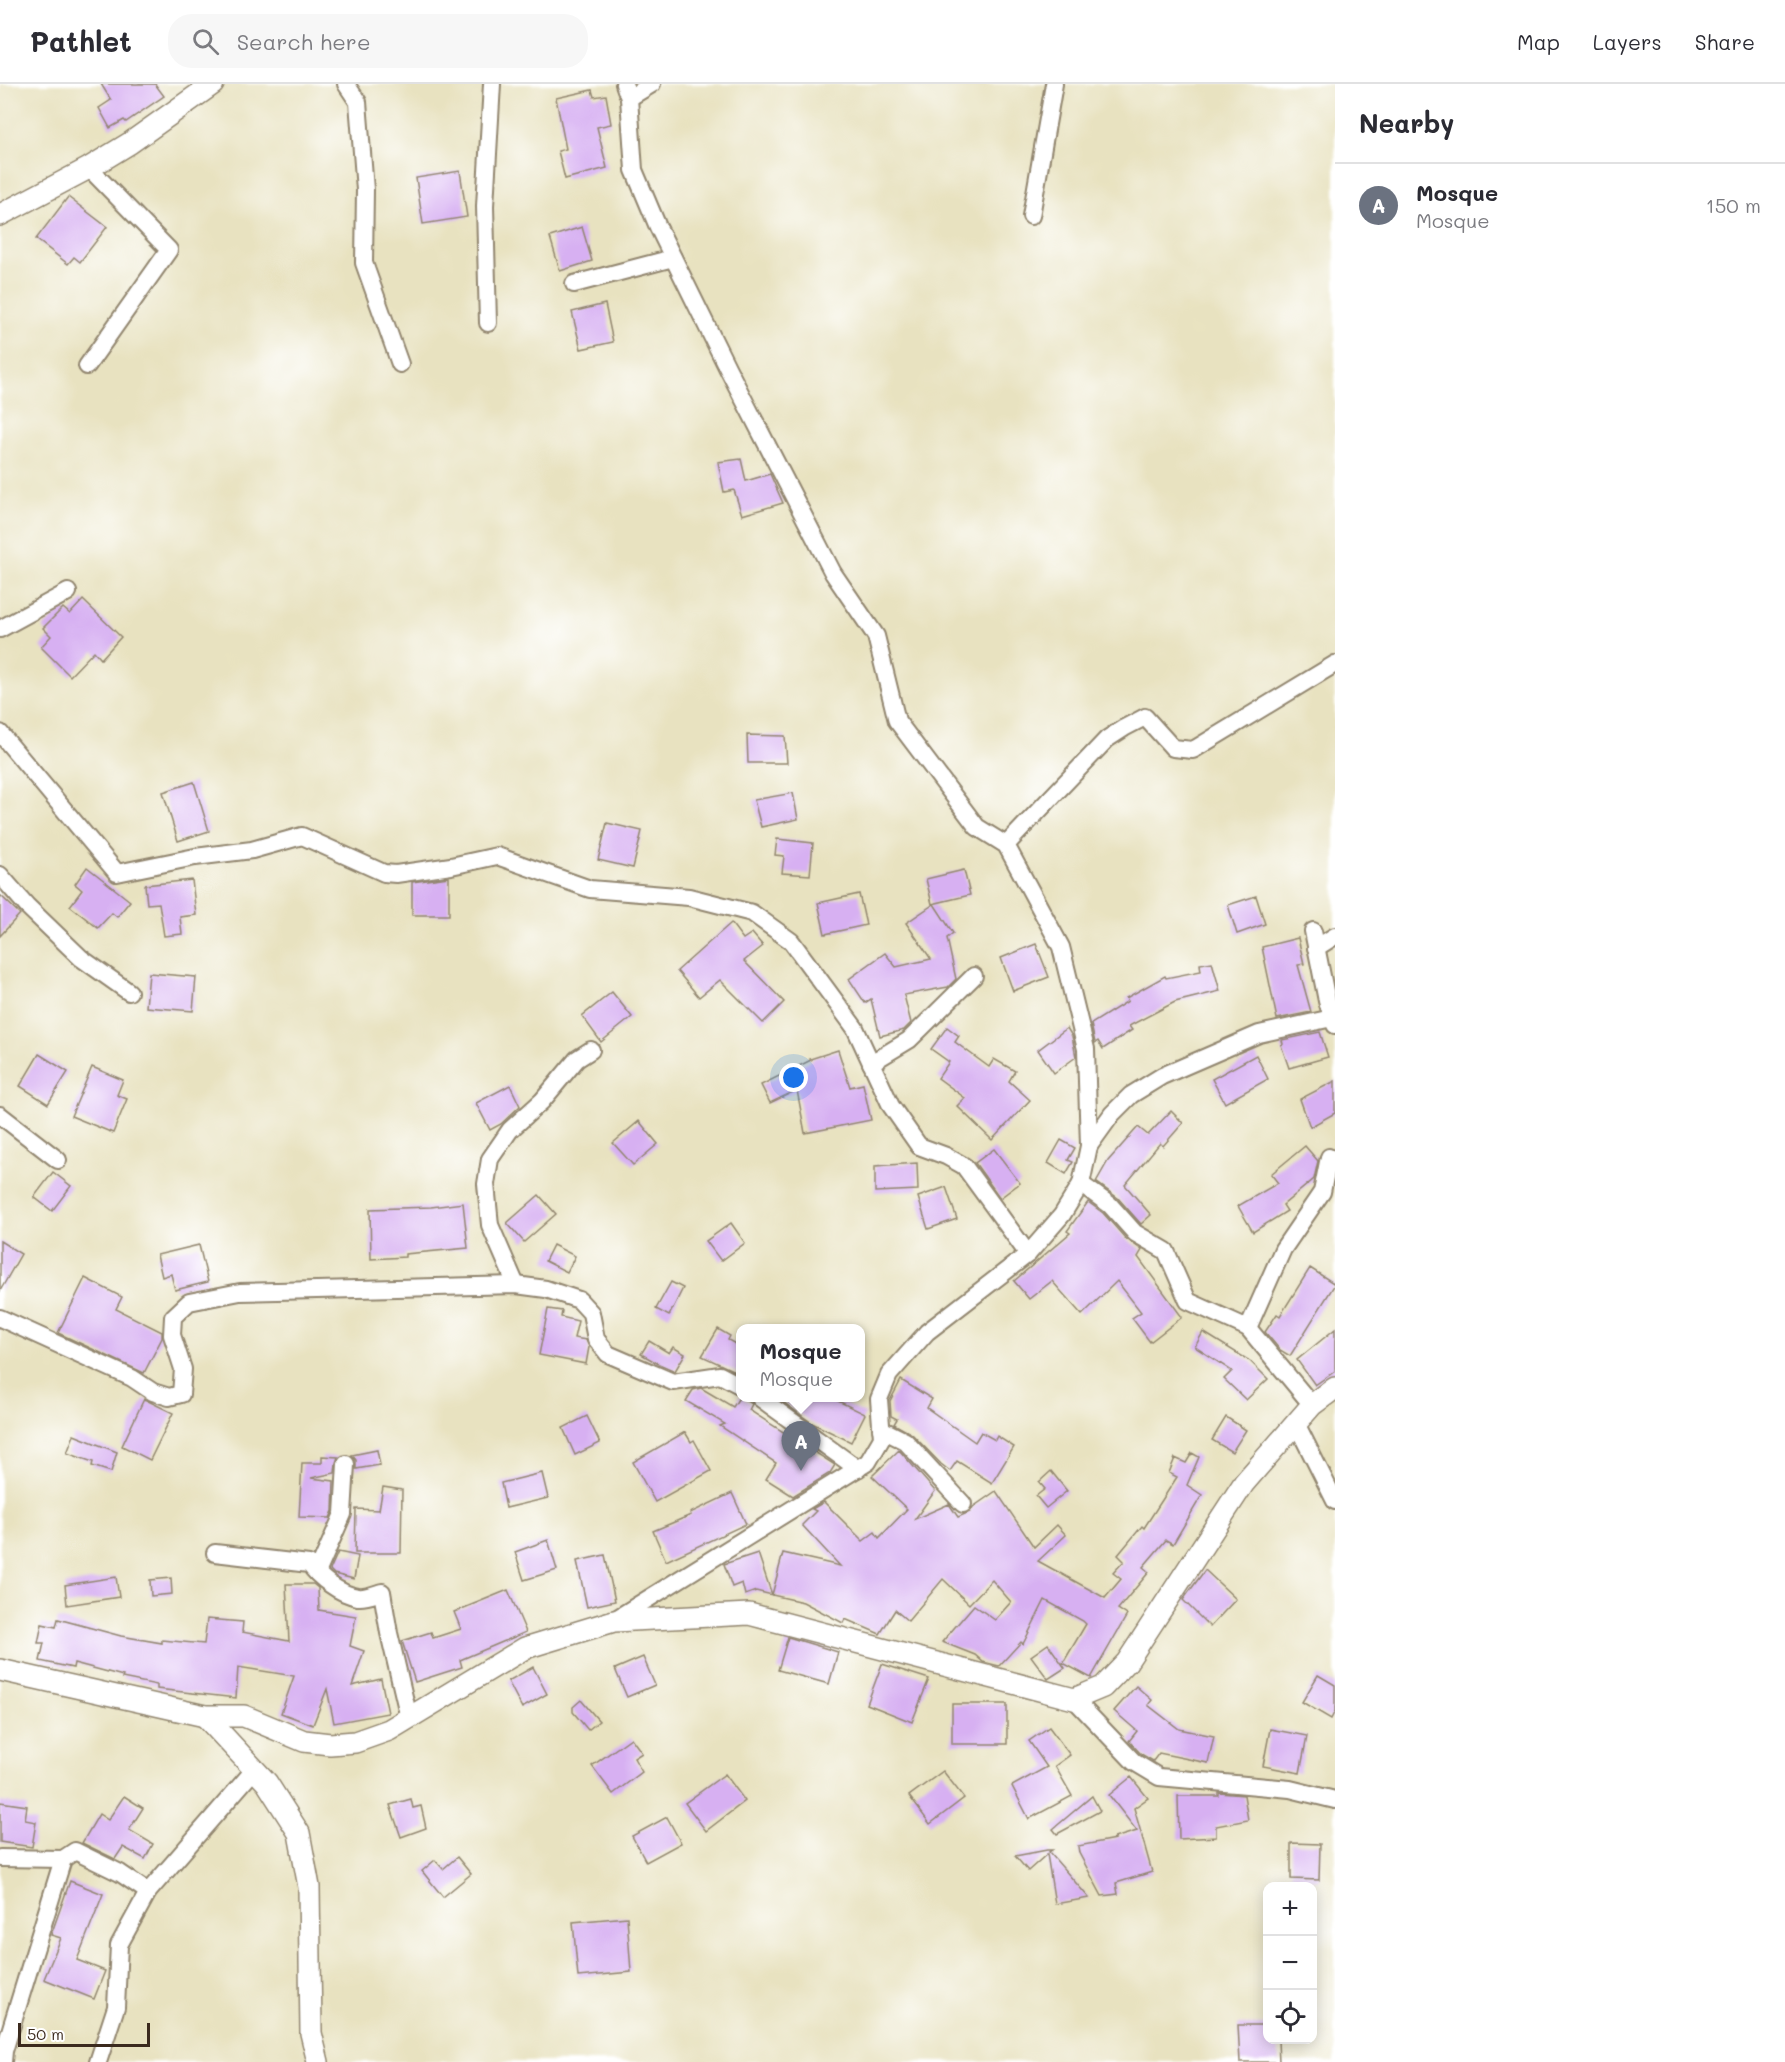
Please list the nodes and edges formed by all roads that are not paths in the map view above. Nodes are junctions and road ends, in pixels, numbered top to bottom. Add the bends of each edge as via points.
1 (213, 84) edge
2 (346, 84) edge
3 (492, 84) edge
4 (652, 84) edge
5 (1054, 84) edge
6 (626, 91) edge
7 (89, 168) junction
8 (0, 215) edge
9 (1031, 216) dead end
10 (673, 258) junction
11 (574, 284) dead end
12 (488, 323) dead end
13 (400, 364) dead end
14 (87, 366) dead end
15 (68, 592) dead end
16 (0, 629) edge
17 (1335, 664) edge
18 (0, 733) edge
19 (1006, 845) junction
20 (0, 874) edge
21 (1313, 931) dead end
22 (1335, 936) edge
23 (1316, 948) junction
24 (974, 976) dead end
25 (129, 992) dead end
26 (1334, 1021) edge
27 (591, 1050) dead end
28 (871, 1062) junction
29 (0, 1115) edge
30 (1089, 1146) junction
31 (1329, 1157) dead end
32 (58, 1160) dead end
33 (1081, 1184) junction
34 (1028, 1254) junction
35 (516, 1286) junction
36 (0, 1318) edge
37 (1248, 1328) junction
38 (736, 1383) edge
39 (1335, 1388) edge
40 (766, 1402) edge
41 (1312, 1405) junction
42 (1296, 1423) junction
43 (881, 1429) junction
44 (346, 1464) dead end
45 (858, 1469) junction
46 (1335, 1501) edge
47 (963, 1504) dead end
48 (215, 1553) dead end
49 (317, 1573) junction
50 (614, 1620) junction
51 (0, 1670) edge
52 (1074, 1699) junction
53 (205, 1716) junction
54 (409, 1718) junction
55 (254, 1770) junction
56 (1335, 1800) edge
57 (0, 1858) edge
58 (63, 1859) junction
59 (148, 1892) junction
60 (3, 2062) edge
61 (98, 2062) edge
62 (318, 2062) edge

1 - 7 street
2 - 13 street via 358,102 365,190 364,263
3 - 12 street via 485,206
4 - 6 street
5 - 9 street
6 - 10 street via 634,170
7 - 8 street
7 - 14 street via 169,250
10 - 11 street
10 - 19 street via 833,573 876,636 897,721 977,827
15 - 16 street
17 - 19 street via 1193,750 1173,748 1145,717 1124,728 1107,740
18 - 28 street via 117,873 252,850 302,836 384,873 451,866 497,855 590,889 689,897 752,912 791,941 855,1028
19 - 30 street via 1061,947 1086,1049
20 - 25 street via 81,958
21 - 23 street
22 - 23 street
23 - 26 street
24 - 28 street via 909,1040
26 - 30 street via 1258,1034 1162,1076 1131,1095
27 - 35 street via 577,1059 542,1101 510,1130 490,1159 486,1184 490,1225
28 - 34 street via 891,1106 919,1146 964,1166
29 - 32 street
30 - 33 street
31 - 37 street via 1322,1192 1283,1249
33 - 34 street via 1062,1215
33 - 37 street via 1110,1204 1135,1233 1166,1251 1188,1301
34 - 43 street via 927,1332 889,1375 879,1399
35 - 36 street via 240,1292 189,1302 173,1317 172,1335 183,1369 181,1394 169,1397
35 - 38 street via 546,1289 579,1300 591,1313 596,1339 608,1354 673,1382 720,1375
37 - 41 street
39 - 41 street
40 - 45 street
41 - 42 street
42 - 46 street
42 - 52 street via 1244,1483 1127,1662 1103,1687
43 - 45 street via 882,1438 868,1462
43 - 47 street via 905,1441
44 - 49 street via 343,1514
45 - 50 street
48 - 49 street via 309,1564
49 - 54 street via 326,1582 359,1598 382,1592
50 - 52 street via 749,1614
50 - 54 street via 525,1648
51 - 53 street
52 - 56 street via 1134,1762 1158,1777 1290,1789
53 - 54 street via 244,1716 304,1741 330,1744 355,1742
53 - 55 street
55 - 59 street
55 - 62 street via 267,1783 299,1833 309,1887 311,2033
57 - 58 street
58 - 59 street via 75,1851
58 - 60 street
59 - 61 street via 119,1945 116,2007

